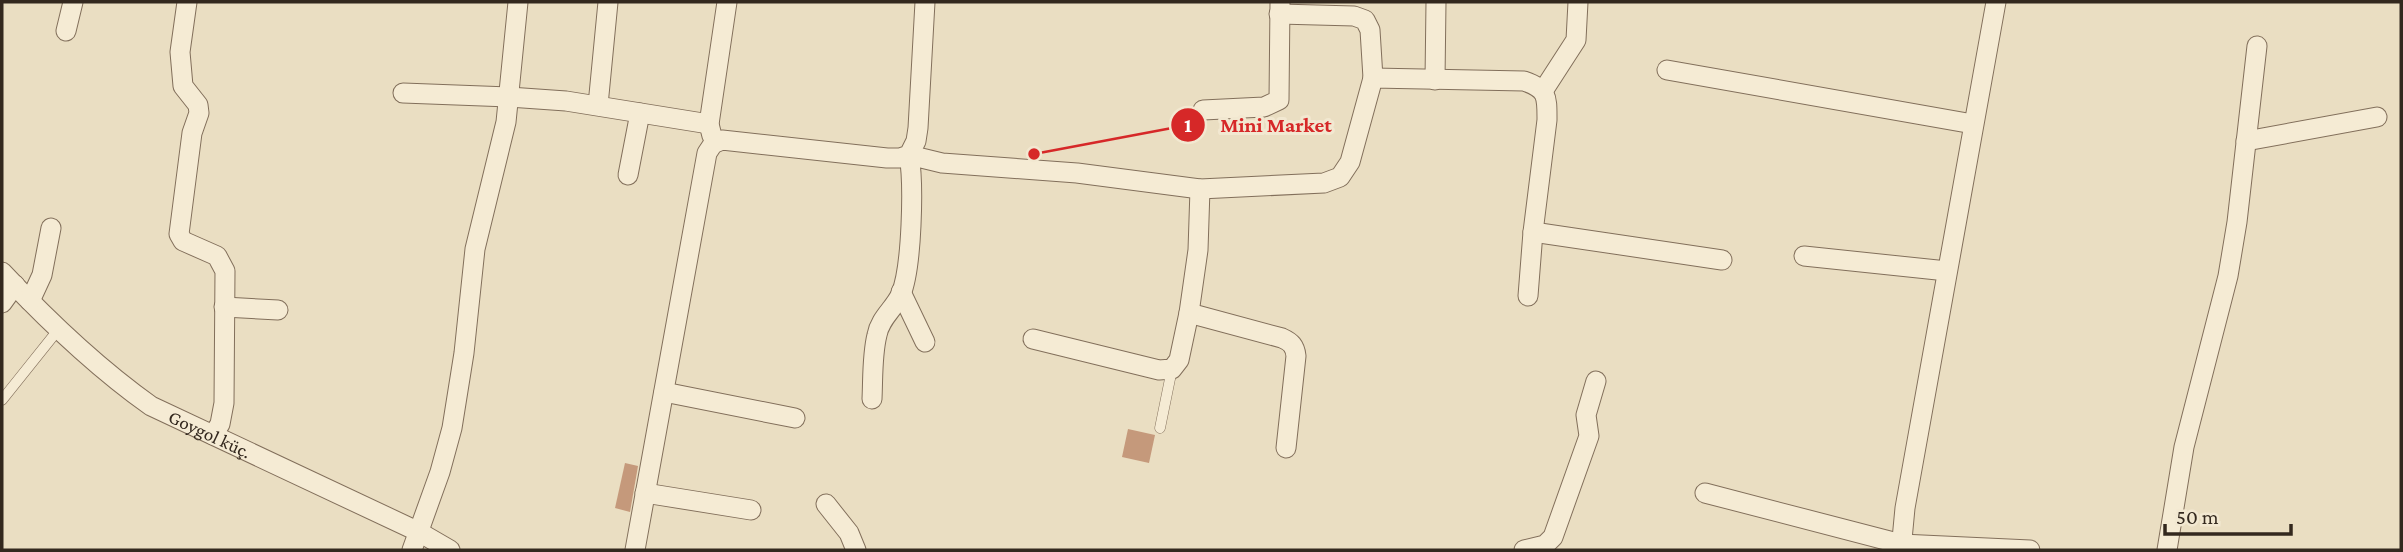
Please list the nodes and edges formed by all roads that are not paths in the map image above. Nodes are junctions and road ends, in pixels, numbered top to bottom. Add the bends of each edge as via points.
1 (73, 2) edge
2 (187, 2) edge
3 (518, 2) edge
4 (608, 2) edge
5 (727, 2) edge
6 (925, 2) edge
7 (1436, 2) edge
8 (1578, 2) edge
9 (1996, 2) edge
10 (1279, 8) edge
11 (66, 31) dead end
12 (2257, 46) dead end
13 (1667, 70) dead end
14 (1373, 78) junction
15 (1435, 80) junction
16 (1544, 91) junction
17 (403, 93) dead end
18 (509, 97) junction
19 (598, 105) junction
20 (1203, 110) dead end
21 (640, 113) junction
22 (2377, 117) dead end
23 (709, 124) junction
24 (1973, 124) junction
25 (2246, 141) junction
26 (713, 144) junction
27 (909, 155) junction
28 (628, 175) dead end
29 (1200, 189) junction
30 (51, 228) dead end
31 (1533, 232) junction
32 (1804, 256) dead end
33 (1721, 260) dead end
34 (1947, 271) junction
35 (8, 279) edge
36 (901, 292) junction
37 (1528, 296) dead end
38 (30, 301) junction
39 (2, 303) edge
40 (224, 307) junction
41 (278, 310) dead end
42 (1189, 313) junction
43 (58, 330) junction
44 (1033, 338) dead end
45 (925, 342) dead end
46 (1172, 369) junction
47 (1596, 381) dead end
48 (664, 392) junction
49 (872, 399) dead end
50 (2, 400) edge
51 (795, 418) dead end
52 (1160, 428) dead end
53 (213, 435) junction
54 (1286, 448) dead end
55 (645, 493) junction
56 (1705, 493) dead end
57 (826, 504) dead end
58 (751, 509) dead end
59 (415, 541) edge
60 (1901, 547) edge
61 (450, 550) edge
62 (635, 550) edge
63 (856, 550) edge
64 (1524, 550) edge
65 (2030, 550) edge
66 (2167, 550) edge

1 - 11 street
2 - 40 street via 180,52 183,86 200,113 192,133 180,234 183,241 222,262
3 - 18 street
4 - 19 street
5 - 23 street
6 - 27 street via 918,128
7 - 15 street
8 - 16 street via 1576,40
9 - 24 street
10 - 14 street via 1364,20 1370,30
10 - 20 street via 1279,100 1264,107
12 - 25 street
13 - 24 street
14 - 15 street
14 - 29 street via 1350,162 1340,177 1324,183
15 - 16 street via 1524,81
16 - 31 street via 1547,120
17 - 18 street
18 - 19 street
18 - 59 street via 475,249 452,428
19 - 21 street
21 - 23 street
21 - 28 street
22 - 25 street
23 - 26 street
24 - 34 street
25 - 66 street via 2228,276 2184,447
26 - 27 street via 722,140 887,158
26 - 48 street via 707,153
27 - 29 street via 942,163 1077,173
27 - 36 street via 912,194
29 - 42 street
30 - 38 street via 42,275
31 - 33 street
31 - 37 street
32 - 34 street
34 - 60 street
35 - 38 street, Goygol küç.
35 - 39 street
36 - 45 street
36 - 49 street via 876,337
38 - 43 street, Goygol küç.
40 - 41 street
40 - 53 street via 224,403
42 - 46 street via 1180,360
42 - 54 street via 1291,342 1295,348
43 - 50 lane
43 - 53 street, Goygol küç. via 151,406
44 - 46 street via 1159,370
46 - 52 lane
47 - 64 street via 1586,415 1589,436 1553,537 1545,545
48 - 51 street
48 - 55 street
53 - 59 street, Goygol küç.
55 - 58 street
55 - 62 street
56 - 60 street
57 - 63 street
59 - 61 street, Goygol küç.
60 - 65 street

